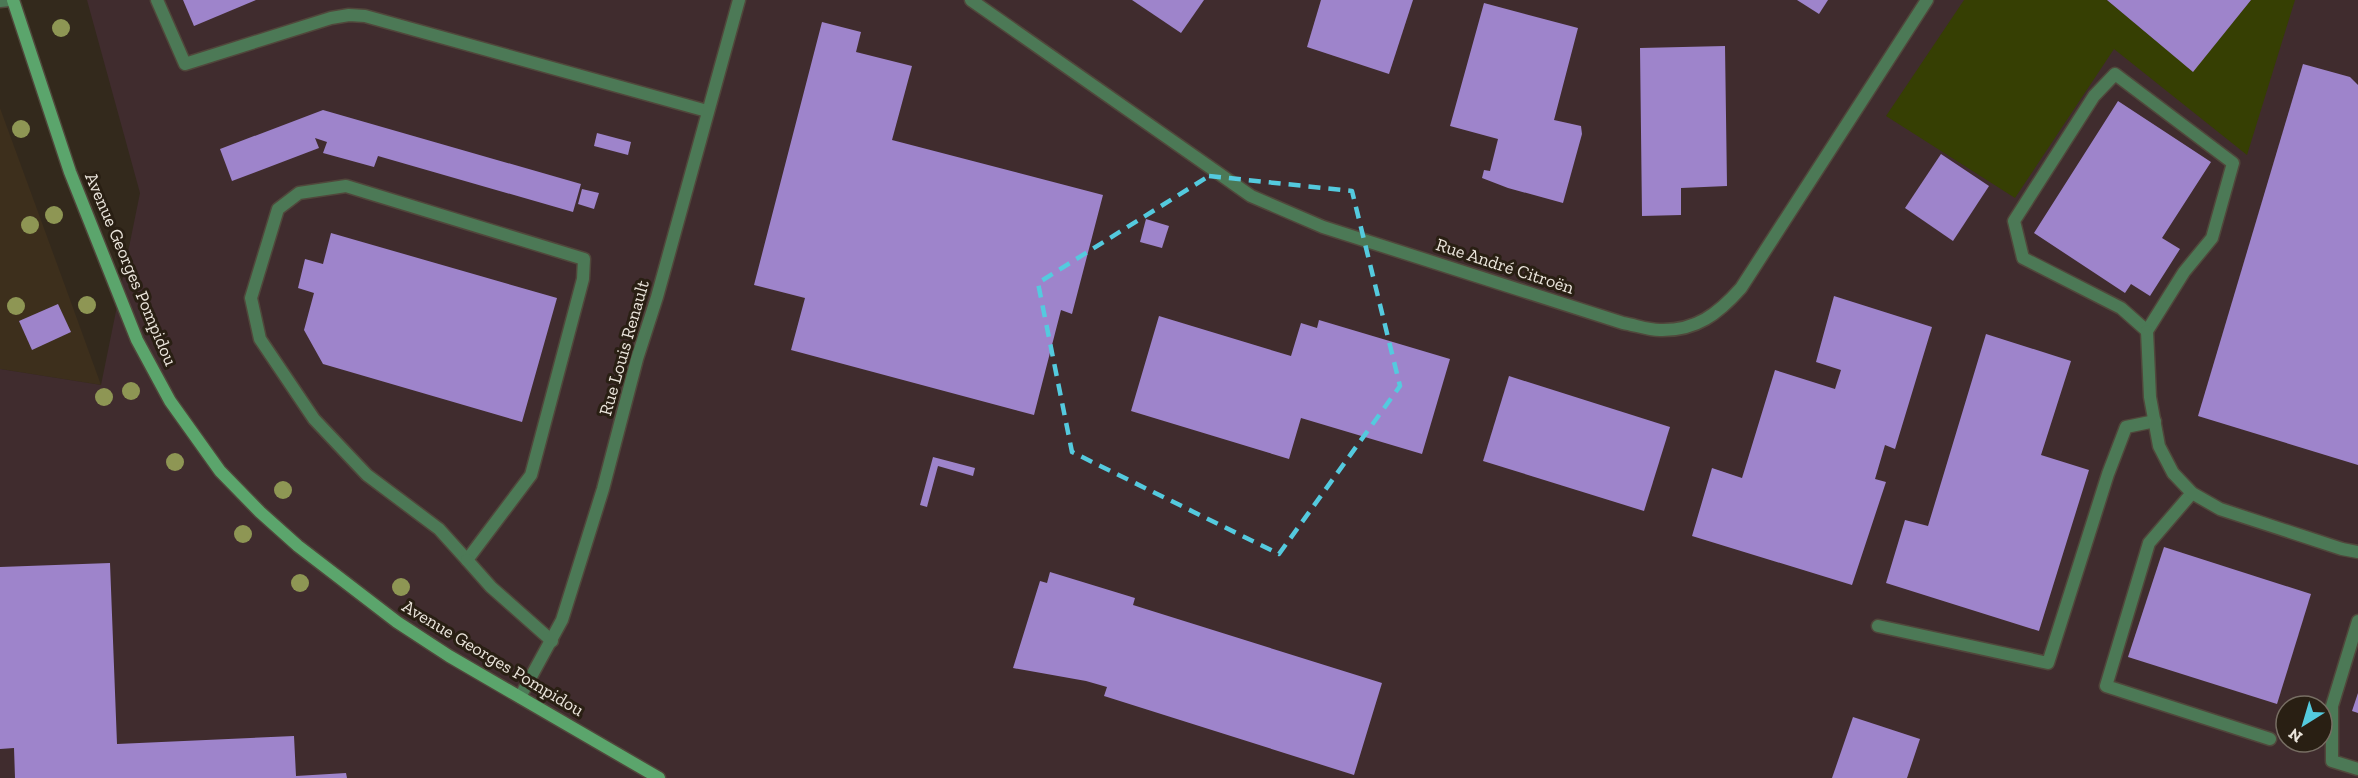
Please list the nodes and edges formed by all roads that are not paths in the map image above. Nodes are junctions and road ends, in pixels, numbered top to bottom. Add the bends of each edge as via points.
1 (11, 0) edge
2 (157, 0) edge
3 (739, 0) edge
4 (971, 0) edge
5 (1927, 0) edge
6 (0, 1) edge
7 (707, 111) junction
8 (2146, 331) junction
9 (2155, 422) junction
10 (2192, 493) junction
11 (2358, 552) edge
12 (467, 560) junction
13 (2358, 621) edge
14 (1878, 626) dead end
15 (552, 641) junction
16 (520, 697) junction
17 (2270, 739) dead end
18 (2358, 769) edge
19 (659, 778) edge

1 - 6 street
1 - 16 main road, Avenue Georges Pompidou via 70,172 138,340 170,401 204,451 260,512 357,592 449,656
2 - 7 street via 185,64 331,18 365,16
3 - 7 street, Rue Louis Renault
4 - 5 street, Rue André Citroën via 1251,195 1323,227 1623,322 1660,330 1686,327 1714,316 1741,288
7 - 15 street, Rue Louis Renault via 603,489
8 - 8 street via 2121,308 2024,258 2014,221 2094,96 2115,74 2233,163 2212,238 2184,272
8 - 9 street
9 - 10 street via 2159,446 2173,473
9 - 14 street via 2126,427 2048,663
10 - 11 street via 2220,509
10 - 17 street via 2149,543 2106,686
12 - 12 street via 531,476 583,279 584,259 346,186 299,193 278,209 251,298 260,339 314,419 367,475 439,529
12 - 15 street
13 - 18 street via 2332,706 2332,760
15 - 16 street, Rue Louis Renault
16 - 19 main road, Avenue Georges Pompidou

